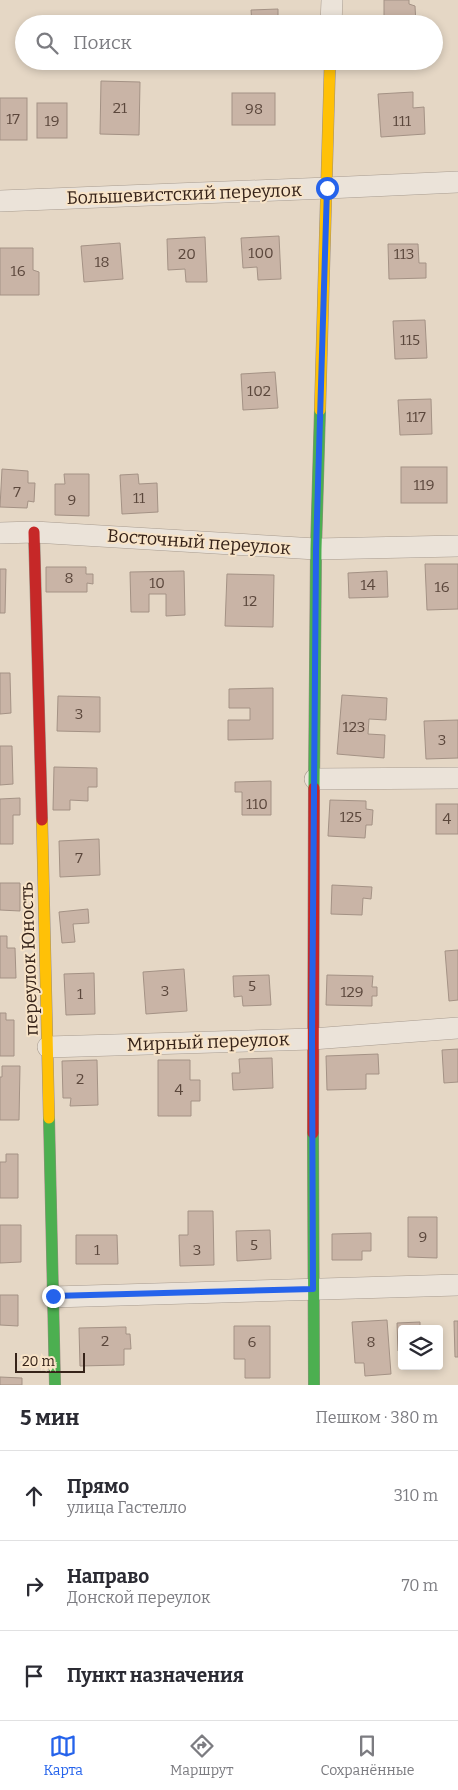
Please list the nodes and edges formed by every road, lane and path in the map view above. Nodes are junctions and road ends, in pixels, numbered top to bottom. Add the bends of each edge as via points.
1 (332, 0) edge
2 (331, 15) edge
3 (330, 70) edge
4 (458, 182) edge
5 (327, 188) junction
6 (0, 201) edge
7 (34, 532) junction
8 (0, 533) edge
9 (458, 546) edge
10 (316, 550) junction
11 (458, 778) edge
12 (315, 779) junction
13 (458, 1028) edge
14 (312, 1039) junction
15 (48, 1047) junction
16 (458, 1285) edge
17 (313, 1289) junction
18 (53, 1296) junction
19 (56, 1385) edge
20 (314, 1385) edge

1 - 2 street
3 - 5 street
4 - 5 street, Большевистский переулок
5 - 6 street, Большевистский переулок
5 - 10 street
7 - 8 street, Восточный переулок
7 - 10 street, Восточный переулок
7 - 15 street, переулок Юность
9 - 10 street, Восточный переулок
10 - 12 street
11 - 12 street
12 - 14 street
13 - 14 street, Мирный переулок
14 - 15 street, Мирный переулок
14 - 17 street
15 - 18 street, переулок Юность
16 - 17 street
17 - 18 street
17 - 20 street
18 - 19 street, переулок Юность

